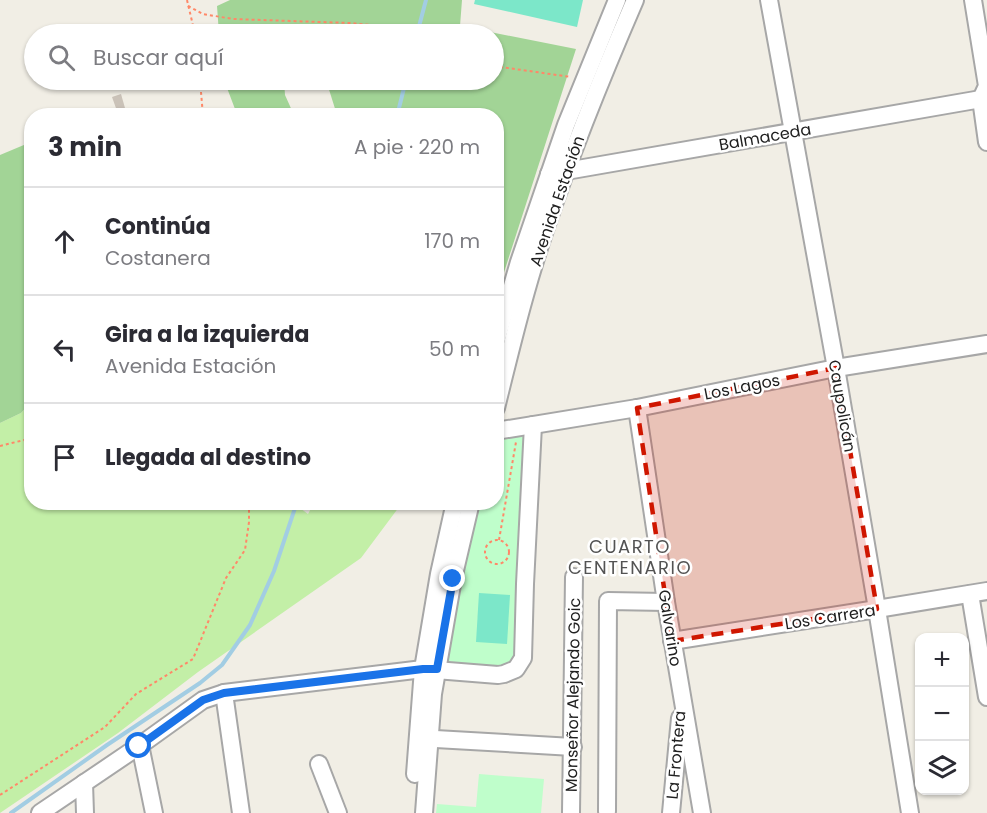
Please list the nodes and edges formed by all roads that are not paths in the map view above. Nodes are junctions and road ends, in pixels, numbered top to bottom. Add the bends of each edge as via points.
1 (617, 0) edge
2 (635, 0) edge
3 (769, 0) edge
4 (973, 0) edge
5 (592, 82) junction
6 (981, 99) junction
7 (792, 132) junction
8 (987, 142) edge
9 (558, 173) junction
10 (504, 314) edge
11 (987, 344) edge
12 (836, 368) junction
13 (504, 374) edge
14 (636, 408) junction
15 (526, 426) junction
16 (504, 430) edge
17 (453, 510) edge
18 (469, 510) edge
19 (574, 577) dead end
20 (987, 591) edge
21 (970, 594) junction
22 (666, 602) junction
23 (877, 609) junction
24 (672, 641) junction
25 (430, 669) junction
26 (224, 693) junction
27 (681, 697) junction
28 (987, 697) edge
29 (423, 738) junction
30 (141, 745) junction
31 (573, 747) junction
32 (319, 764) dead end
33 (84, 783) junction
34 (607, 811) dead end
35 (40, 813) edge
36 (85, 813) edge
37 (154, 813) edge
38 (241, 813) edge
39 (338, 813) edge
40 (412, 813) edge
41 (424, 813) edge
42 (571, 813) edge
43 (671, 813) edge
44 (702, 813) edge
45 (910, 813) edge

1 - 5 street, Avenida Estación
2 - 5 street, Avenida Estación
3 - 7 street, Caupolicán
4 - 6 street via 987,86
5 - 9 street, Avenida Estación via 566,125
6 - 7 street, Balmaceda
6 - 8 street
7 - 9 street, Balmaceda
7 - 12 street, Caupolicán
9 - 10 street, Avenida Estación via 519,262
9 - 13 street, Avenida Estación
11 - 12 street, Los Lagos
12 - 14 street, Los Lagos
12 - 23 street, Caupolicán
14 - 15 street, Los Lagos
14 - 22 street, Galvarino
15 - 16 street, Los Lagos
15 - 25 street via 523,658 516,669 504,675
17 - 25 street via 439,574
18 - 25 street
19 - 31 street, Monseñor Alejando Goic
20 - 21 street, Los Carrera
21 - 23 street, Los Carrera
21 - 28 street
22 - 24 street, Galvarino
22 - 34 street via 608,602
23 - 24 street, Los Carrera
23 - 45 street, Caupolicán
24 - 27 street, Galvarino
25 - 26 street
25 - 29 street
26 - 30 street via 203,700
26 - 38 street
27 - 43 street, La Frontera
27 - 44 street, Galvarino
29 - 31 street
29 - 40 street
29 - 41 street
30 - 33 street
30 - 37 street
31 - 42 street, Monseñor Alejando Goic
32 - 39 street
33 - 35 street
33 - 36 street

